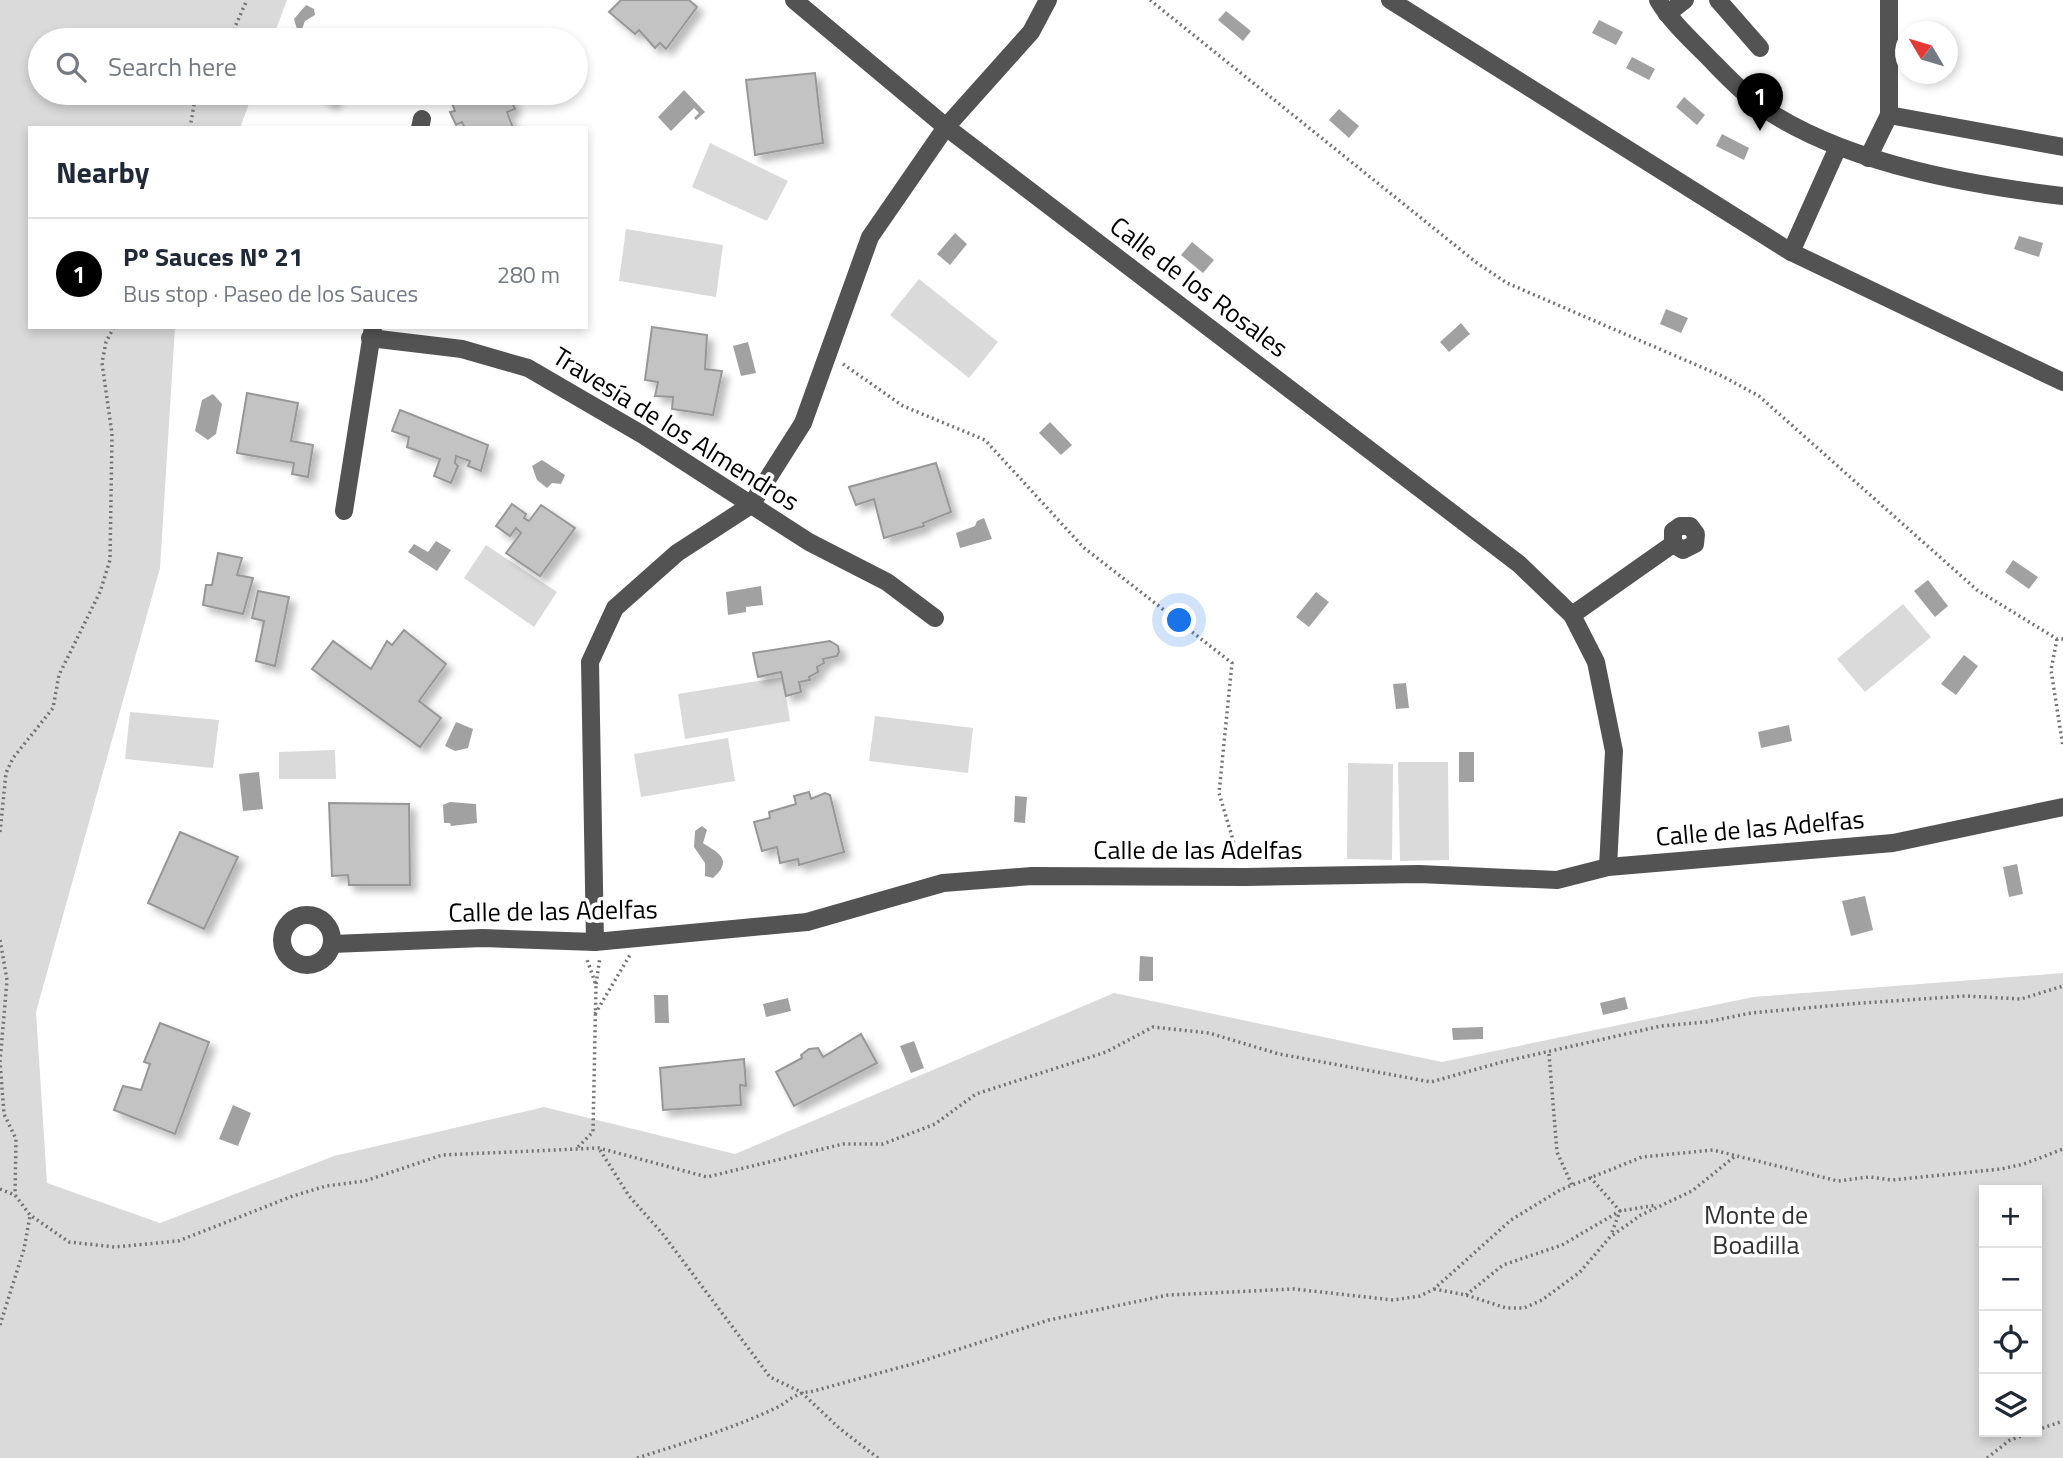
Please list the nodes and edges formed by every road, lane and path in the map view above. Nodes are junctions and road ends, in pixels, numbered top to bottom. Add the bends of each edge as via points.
1 (247, 0) edge
2 (794, 0) edge
3 (1048, 0) edge
4 (1150, 0) edge
5 (1390, 0) edge
6 (1685, 0) edge
7 (1718, 0) edge
8 (1889, 0) edge
9 (1663, 7) edge
10 (234, 28) edge
11 (1759, 48) dead end
12 (194, 105) edge
13 (1889, 115) junction
14 (190, 126) edge
15 (946, 127) junction
16 (1838, 147) junction
17 (2063, 147) edge
18 (1868, 158) junction
19 (2063, 196) edge
20 (1791, 252) junction
21 (113, 329) edge
22 (371, 333) edge
23 (827, 353) junction
24 (2063, 382) edge
25 (751, 505) junction
26 (344, 511) dead end
27 (1673, 544) dead end
28 (1572, 615) junction
29 (935, 618) dead end
30 (2057, 639) junction
31 (2063, 639) edge
32 (2063, 747) edge
33 (2063, 807) edge
34 (0, 832) edge
35 (1608, 867) junction
36 (1245, 877) junction
37 (640, 938) junction
38 (0, 940) edge
39 (593, 941) junction
40 (332, 944) dead end
41 (596, 985) junction
42 (2063, 986) edge
43 (595, 1015) junction
44 (1549, 1053) junction
45 (576, 1148) junction
46 (599, 1148) junction
47 (2063, 1149) edge
48 (1734, 1157) junction
49 (1590, 1177) junction
50 (1572, 1185) junction
51 (0, 1189) edge
52 (15, 1195) junction
53 (1661, 1205) junction
54 (1620, 1211) junction
55 (30, 1216) junction
56 (1610, 1237) junction
57 (1434, 1289) junction
58 (1466, 1295) junction
59 (0, 1325) edge
60 (800, 1392) junction
61 (2063, 1421) edge
62 (2042, 1428) edge
63 (2018, 1437) edge
64 (637, 1458) edge
65 (878, 1458) edge
66 (1987, 1458) edge

1 - 10 path
2 - 15 street, Calle de los Rosales
3 - 15 street via 1031,32
4 - 30 path via 1507,283 1759,396 1977,590
5 - 20 street
6 - 9 street
7 - 11 street
8 - 13 street
9 - 16 street via 1733,83 1773,115
12 - 14 path
13 - 17 street
13 - 18 street
15 - 23 street via 870,237
15 - 28 street, Calle de los Rosales via 1519,564
16 - 18 street
16 - 20 street
18 - 19 street
20 - 24 street
21 - 34 path via 102,363 112,435 110,560 100,592 59,675 53,708 6,773
22 - 25 street, Travesía de los Almendros via 461,349 528,368
22 - 26 street, Travesía de los Almendros
23 - 25 street via 803,423
23 - 36 path via 903,406 985,440 1083,547 1232,663 1219,793
25 - 29 street, Travesía de los Almendros via 809,542 887,582
25 - 39 street via 677,553 615,608 590,662
27 - 28 street
28 - 35 street, Calle de los Rosales via 1596,662 1615,751
30 - 31 path
30 - 32 path via 2051,670
33 - 35 street, Calle de las Adelfas via 1893,843
35 - 36 street, Calle de las Adelfas via 1557,880 1419,874
36 - 37 street, Calle de las Adelfas via 1032,876 943,883 807,922
37 - 39 street, Calle de las Adelfas
37 - 43 path
38 - 52 path via 8,980 0,1062 4,1114 16,1139
39 - 40 street, Calle de las Adelfas via 483,938
39 - 41 path
39 - 41 path
41 - 43 path
42 - 44 path via 2021,999 1965,996 1751,1013 1661,1026
43 - 45 path via 593,1132
44 - 46 path via 1432,1082 1279,1054 1209,1033 1153,1027 1106,1052 976,1094 935,1124 883,1144 843,1144 707,1177
44 - 50 path via 1557,1152
45 - 46 path
45 - 55 path via 442,1155 365,1181 293,1196 178,1241 115,1247 69,1242
46 - 60 path via 629,1196 770,1377
47 - 48 path via 2001,1169 1892,1180 1838,1181
48 - 49 path via 1713,1150 1665,1153
48 - 53 path via 1692,1191
49 - 50 path
49 - 54 path
50 - 57 path via 1511,1220
51 - 52 path
52 - 55 path
53 - 54 path
53 - 56 path
54 - 56 path
54 - 58 path via 1562,1245 1503,1265
55 - 59 path
56 - 58 path via 1580,1272 1524,1308 1506,1308
57 - 58 path
57 - 60 path via 1393,1300 1294,1289 1168,1295 1049,1320 916,1363
60 - 64 path via 783,1405 712,1434
60 - 65 path
61 - 62 path
63 - 66 path

